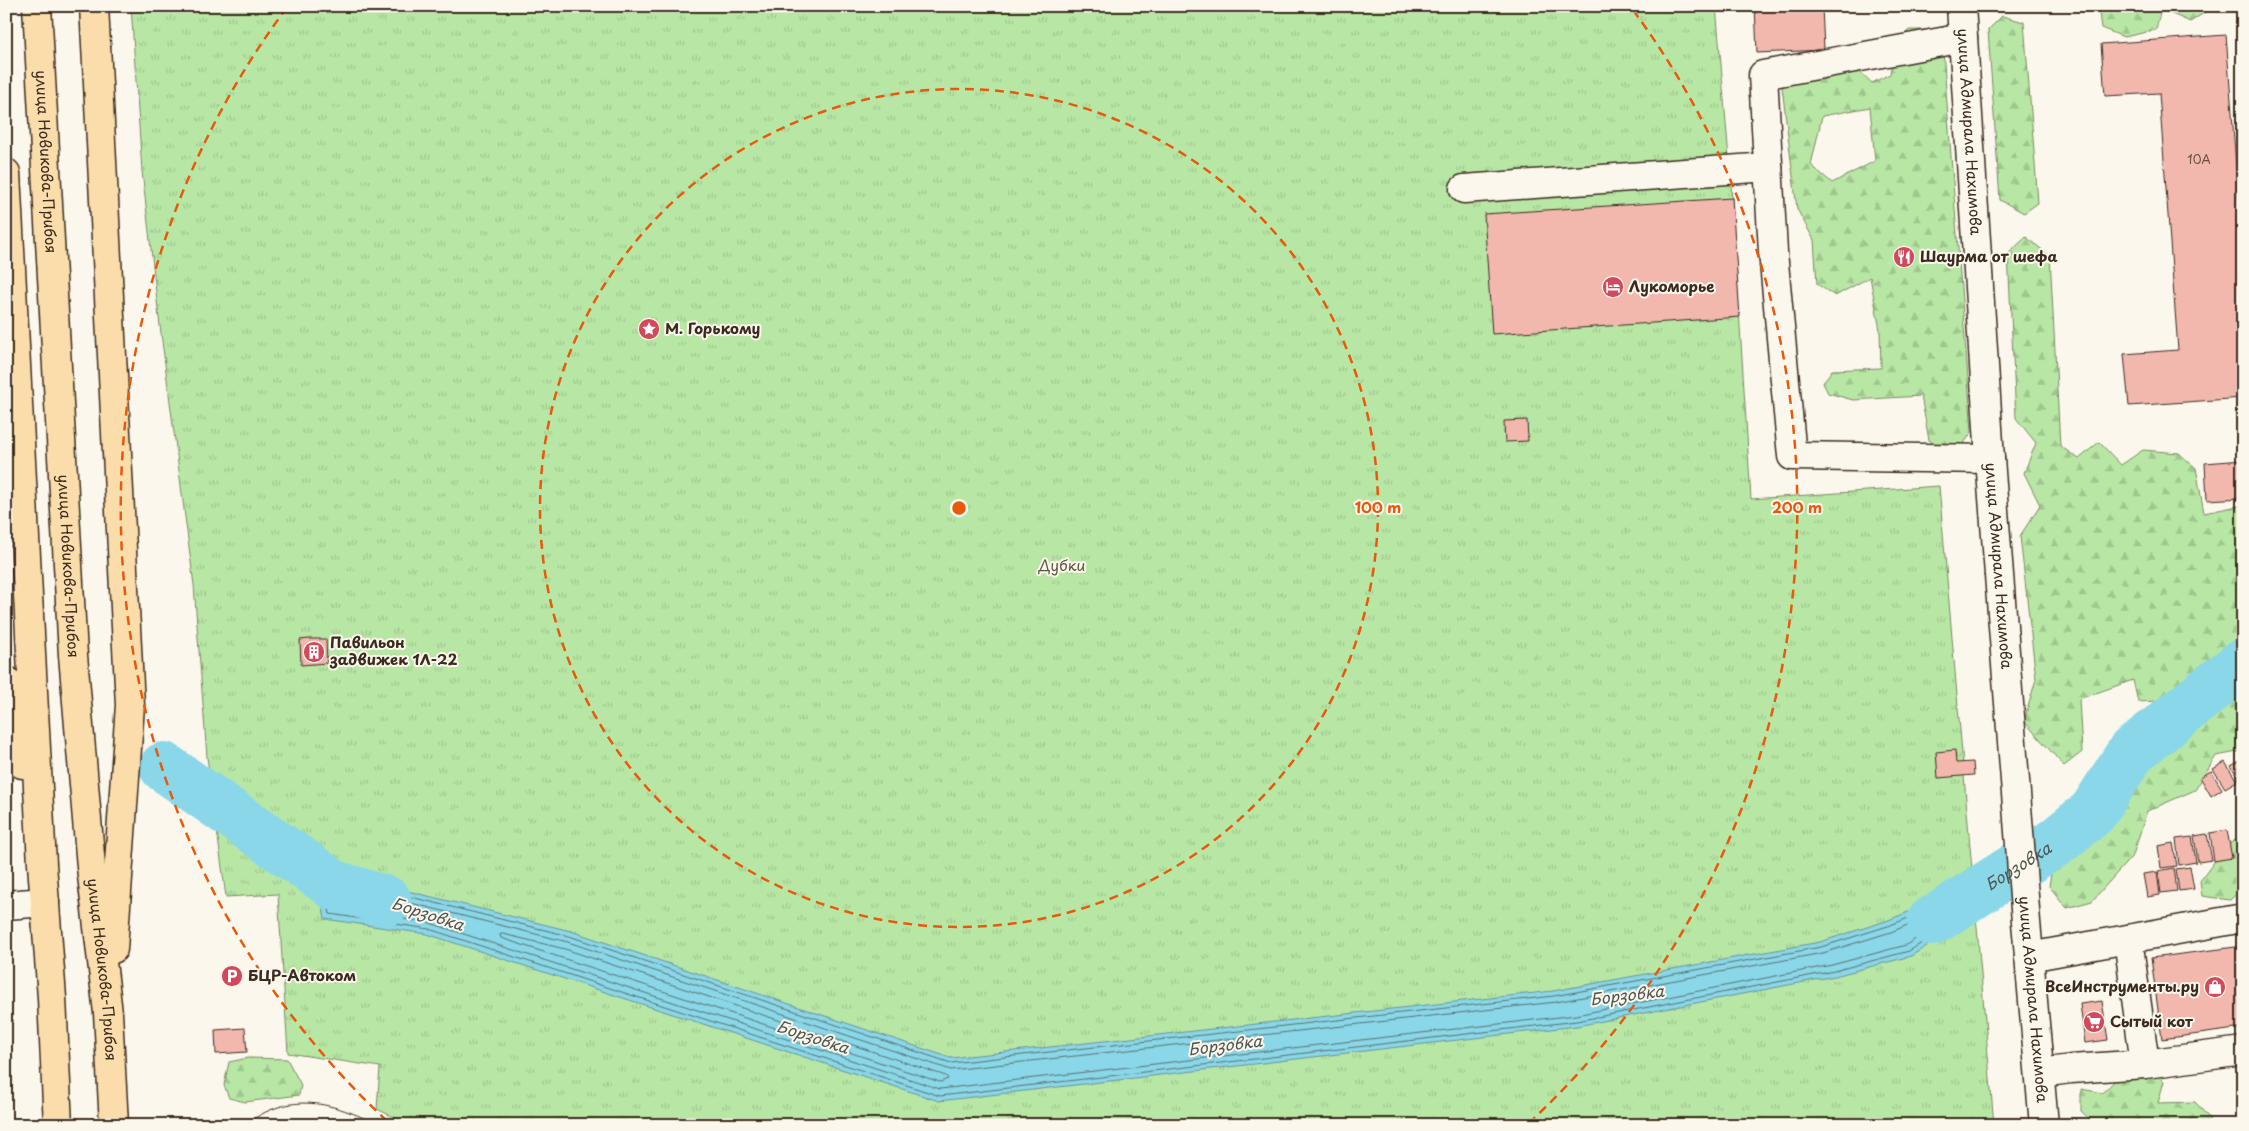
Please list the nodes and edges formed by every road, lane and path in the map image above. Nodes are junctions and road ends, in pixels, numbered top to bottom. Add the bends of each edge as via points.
1 (37, 6) edge
2 (94, 6) edge
3 (1961, 6) edge
4 (1963, 38) junction
5 (1768, 167) junction
6 (6, 173) edge
7 (1464, 189) dead end
8 (1990, 459) junction
9 (6, 680) edge
10 (42, 864) junction
11 (45, 902) junction
12 (6, 905) edge
13 (2243, 918) edge
14 (2128, 940) junction
15 (2029, 957) junction
16 (108, 1013) junction
17 (2243, 1051) edge
18 (2145, 1064) junction
19 (2040, 1073) junction
20 (58, 1125) edge
21 (114, 1125) edge
22 (2044, 1125) edge

1 - 16 main road, улица Новикова-Прибоя via 73,655 90,866
2 - 16 main road via 130,705
3 - 4 street, улица Адмирала Нахимова
4 - 5 street via 1763,74
4 - 8 street, улица Адмирала Нахимова
5 - 7 street
5 - 8 street via 1792,456
6 - 10 main road
8 - 15 street, улица Адмирала Нахимова
9 - 10 main road
10 - 11 main road
11 - 12 street
11 - 20 main road
13 - 14 street
14 - 15 street
14 - 18 street
15 - 19 street, улица Адмирала Нахимова
16 - 21 main road, улица Новикова-Прибоя
17 - 18 street
18 - 19 street
19 - 22 street, улица Адмирала Нахимова

